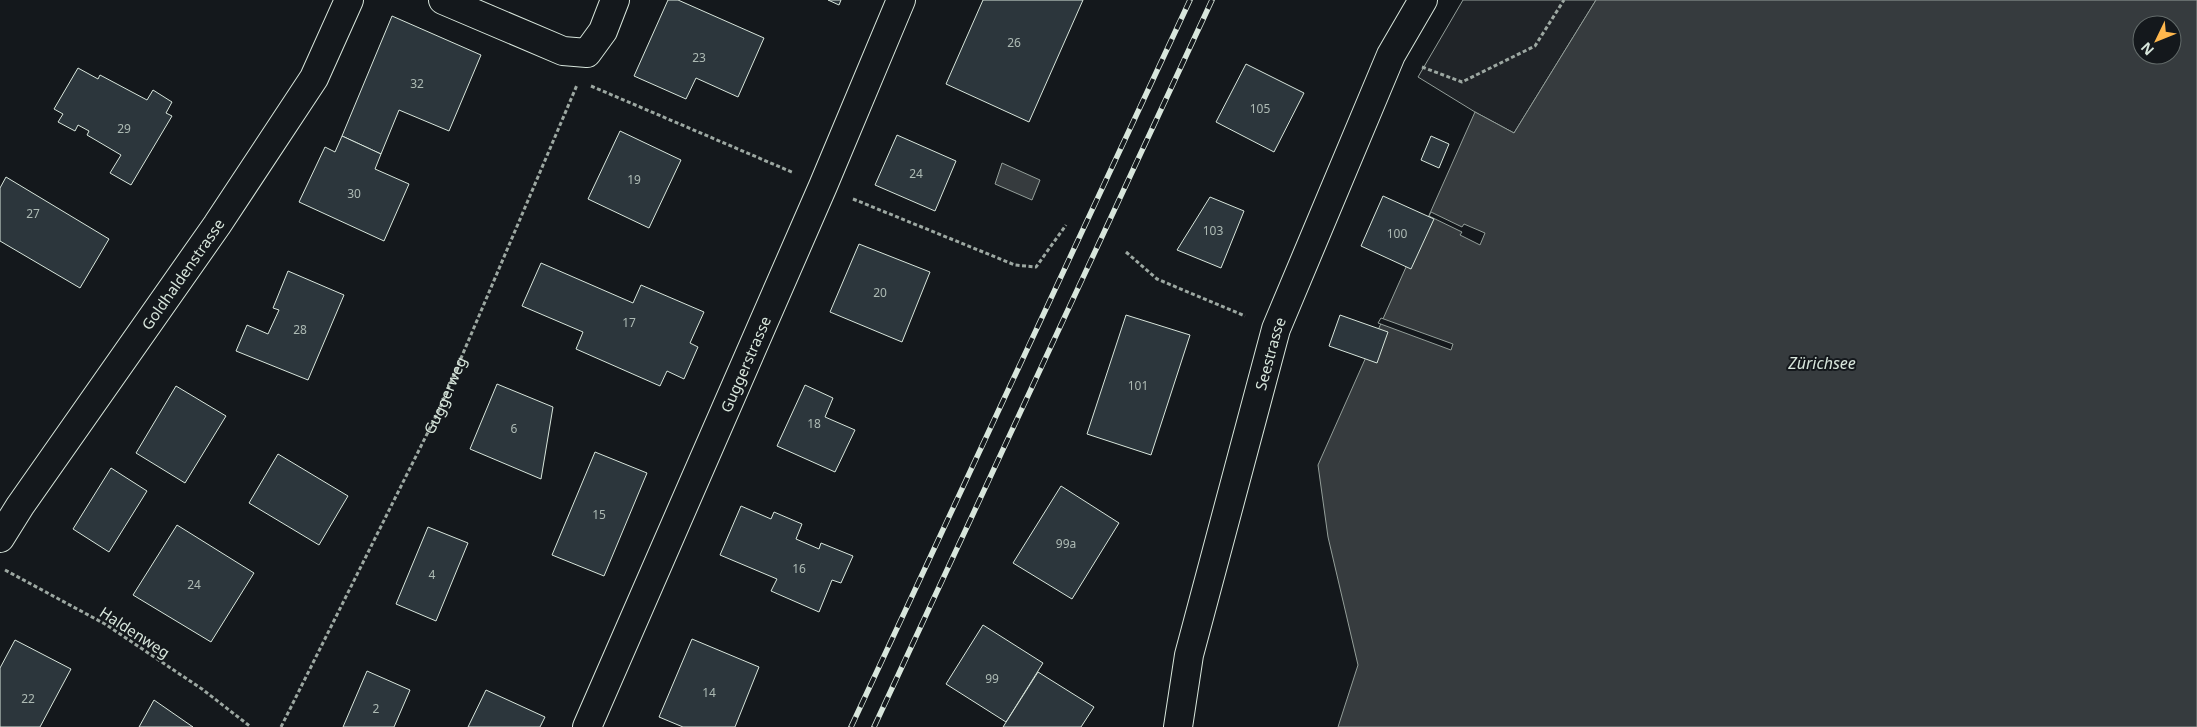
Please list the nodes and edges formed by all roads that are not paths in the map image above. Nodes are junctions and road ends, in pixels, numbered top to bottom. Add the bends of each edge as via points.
1 (349, 0) edge
2 (443, 0) edge
3 (615, 0) edge
4 (901, 0) edge
5 (1423, 0) edge
6 (0, 538) edge
7 (587, 727) edge
8 (1178, 727) edge

1 - 6 street, Goldhaldenstrasse via 314,78 217,225
2 - 3 street via 563,51 587,53 603,31
4 - 7 street, Guggerstrasse
5 - 8 street, Seestrasse via 1391,55 1276,329 1189,655

